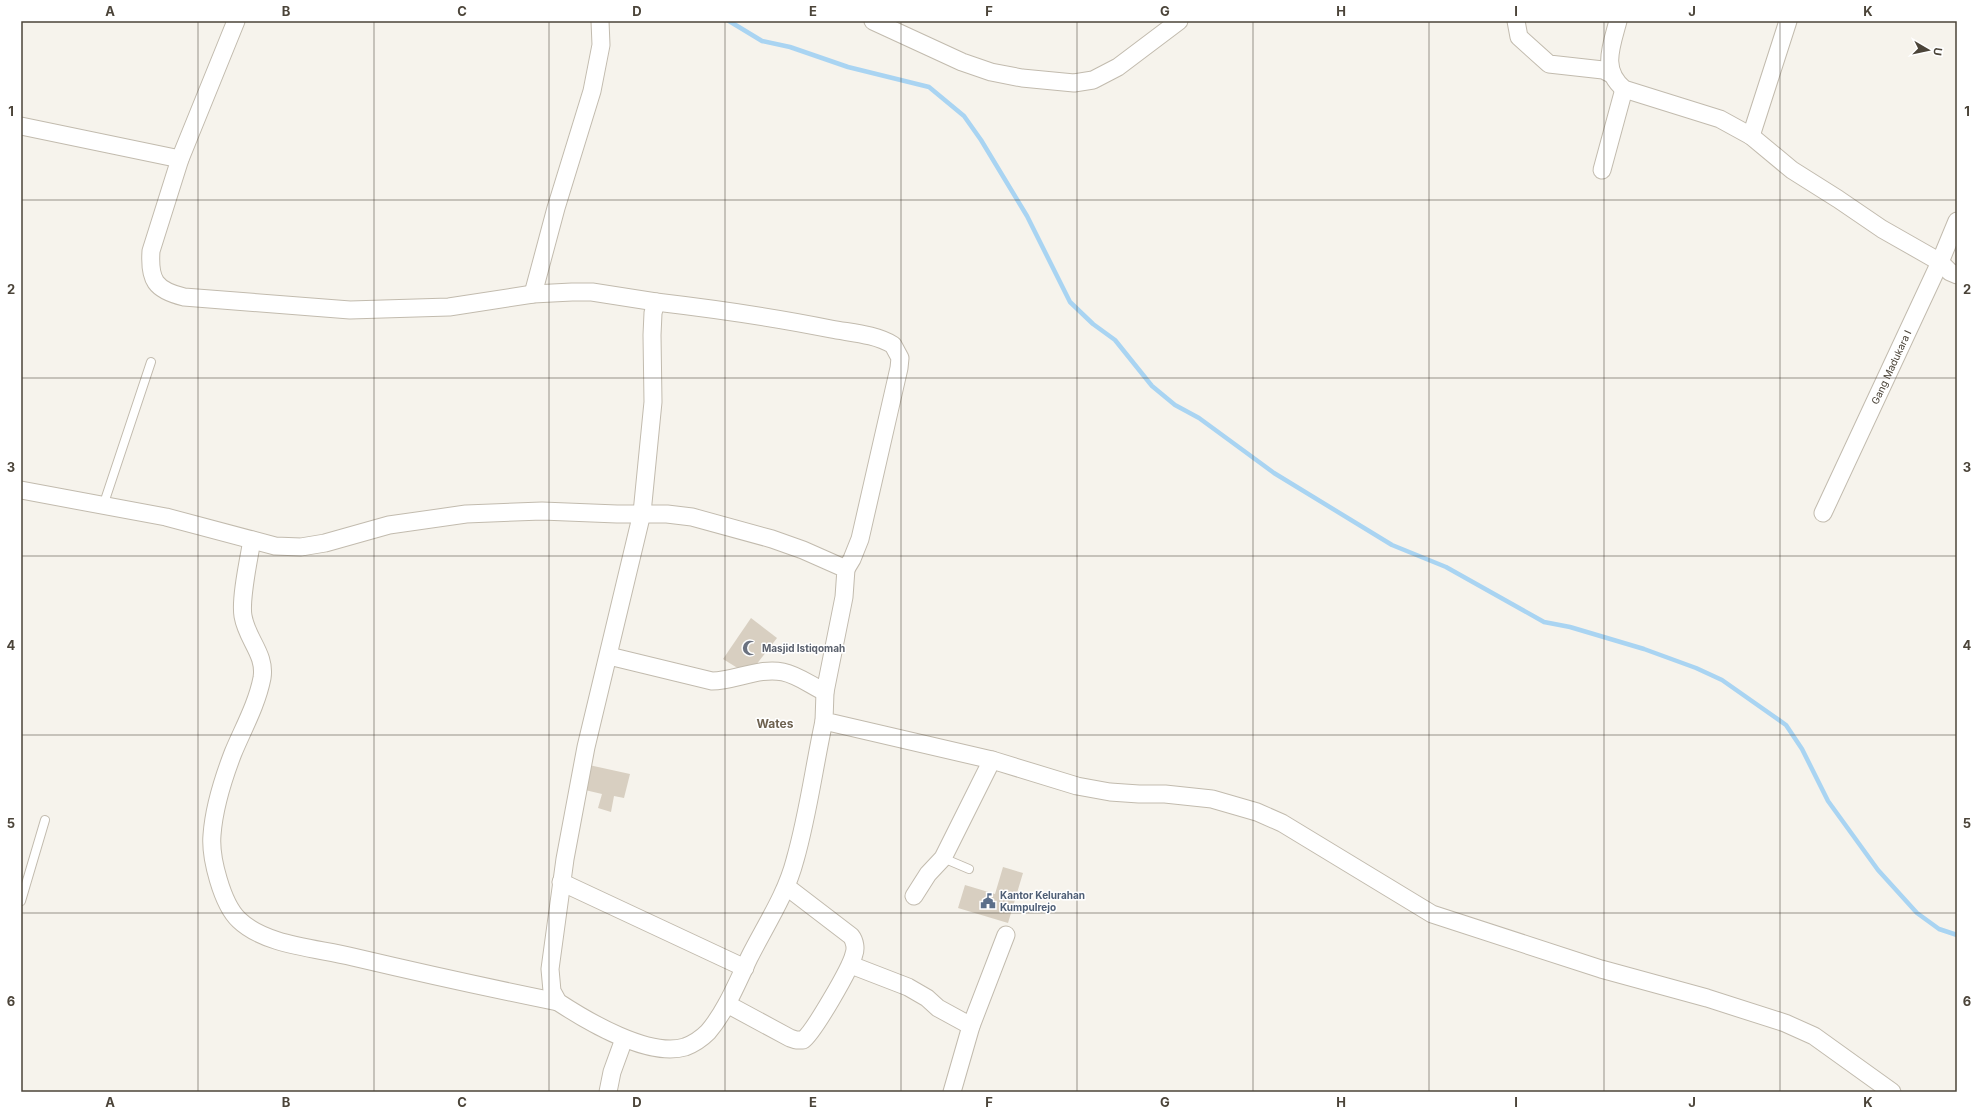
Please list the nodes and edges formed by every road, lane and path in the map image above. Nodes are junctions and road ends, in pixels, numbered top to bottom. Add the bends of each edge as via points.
1 (236, 21) edge
2 (600, 21) edge
3 (873, 21) edge
4 (1179, 21) edge
5 (1516, 21) edge
6 (1618, 21) edge
7 (1788, 21) edge
8 (1611, 74) junction
9 (1624, 89) junction
10 (21, 126) edge
11 (1751, 136) junction
12 (180, 159) junction
13 (1602, 170) dead end
14 (1957, 221) edge
15 (1940, 262) junction
16 (1957, 275) edge
17 (533, 294) junction
18 (656, 302) junction
19 (151, 362) dead end
20 (21, 490) edge
21 (104, 506) junction
22 (642, 513) junction
23 (1823, 513) dead end
24 (252, 540) junction
25 (846, 569) junction
26 (609, 656) junction
27 (825, 692) junction
28 (824, 721) junction
29 (992, 760) junction
30 (45, 820) dead end
31 (943, 858) junction
32 (969, 869) dead end
33 (562, 882) junction
34 (787, 887) junction
35 (914, 896) dead end
36 (21, 901) edge
37 (1006, 935) dead end
38 (851, 965) junction
39 (745, 968) junction
40 (558, 1002) junction
41 (727, 1004) junction
42 (971, 1026) junction
43 (624, 1039) junction
44 (608, 1092) edge
45 (952, 1092) edge
46 (1892, 1092) edge

1 - 12 street
2 - 17 street via 601,45 593,85
3 - 4 street via 962,62 991,72 1022,78 1074,82 1093,80 1118,67
5 - 8 street via 1519,36 1549,64 1603,70
6 - 8 street via 1609,62
7 - 11 street
8 - 9 street
9 - 11 street via 1720,119
9 - 13 street
10 - 12 street
11 - 15 street via 1792,170 1882,229
12 - 17 street via 151,251 152,277 169,294 350,310 448,307
14 - 15 street, Gang Madukara I
15 - 16 street
15 - 23 street, Gang Madukara I
17 - 18 street via 592,292
18 - 22 street via 652,328 652,402
18 - 25 street via 731,311 812,325 874,337 893,345 900,358 897,375 860,539
19 - 21 lane
20 - 21 street
21 - 24 street via 166,517
22 - 24 street via 542,511 466,514 389,525 301,547 275,546
22 - 25 street via 692,517 715,522 803,550
22 - 26 street
24 - 40 street via 242,613 247,634 260,655 263,668 257,697 218,799 212,836 213,860 226,902 238,919 256,933 423,974
25 - 27 street via 844,597
26 - 27 street via 712,681 725,681 765,671 782,672
26 - 33 street via 586,747
27 - 28 street
28 - 29 street
28 - 34 street via 801,838
29 - 31 street
29 - 46 street via 1077,786 1110,792 1212,799 1257,812 1282,822 1432,914 1601,969 1707,998 1785,1023 1814,1036
30 - 36 lane
31 - 32 lane
31 - 35 street via 928,874
33 - 39 street
33 - 40 street via 550,969 552,991
34 - 38 street via 851,936 855,953
34 - 39 street
37 - 42 street
38 - 41 street via 803,1040 790,1038
38 - 42 street via 908,987 938,1008
39 - 41 street
40 - 43 street
41 - 43 street via 707,1033 686,1046 670,1050
42 - 45 street
43 - 44 street

